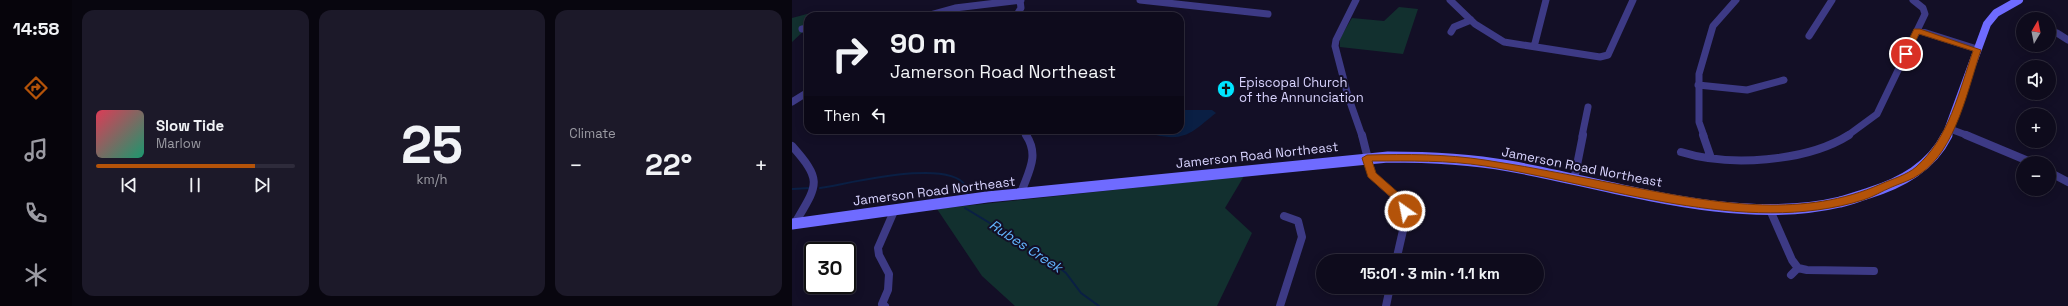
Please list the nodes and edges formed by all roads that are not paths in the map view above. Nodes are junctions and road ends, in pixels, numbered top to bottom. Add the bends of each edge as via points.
1 (966, 0) edge
2 (1020, 0) edge
3 (1140, 0) edge
4 (1356, 0) edge
5 (1450, 0) edge
6 (1546, 0) edge
7 (1633, 0) edge
8 (1736, 0) edge
9 (1832, 0) edge
10 (1915, 0) edge
11 (2014, 1) edge
12 (962, 7) junction
13 (942, 12) edge
14 (1018, 12) edge
15 (1268, 14) dead end
16 (1471, 20) junction
17 (1917, 30) junction
18 (1451, 32) dead end
19 (2057, 33) dead end
20 (1809, 36) dead end
21 (2068, 40) edge
22 (1534, 47) junction
23 (1977, 50) junction
24 (1784, 80) dead end
25 (1698, 85) junction
26 (792, 92) edge
27 (804, 93) edge
28 (804, 94) edge
29 (792, 102) edge
30 (1588, 107) dead end
31 (1950, 129) junction
32 (1026, 134) edge
33 (792, 146) edge
34 (1681, 152) dead end
35 (2018, 156) edge
36 (1367, 158) junction
37 (1711, 158) junction
38 (2056, 176) edge
39 (1574, 180) junction
40 (2068, 182) edge
41 (1021, 193) junction
42 (895, 210) junction
43 (1770, 210) junction
44 (1284, 216) dead end
45 (794, 223) edge
46 (1398, 254) edge
47 (1798, 268) junction
48 (1874, 270) dead end
49 (1791, 275) dead end
50 (1389, 294) edge
51 (885, 306) edge
52 (1280, 306) edge
53 (1386, 306) edge

1 - 12 street
2 - 12 street
2 - 14 street
3 - 15 street
4 - 36 street via 1335,46
5 - 16 street
6 - 22 street
7 - 22 street via 1606,57
8 - 25 street via 1711,30 1700,67
9 - 20 street
10 - 17 street via 1925,12
11 - 23 street, Jamerson Road Northeast via 1996,13 1987,24
12 - 13 street
16 - 18 street via 1454,27
16 - 22 street via 1499,40
17 - 23 street
17 - 37 street via 1877,114 1868,123 1847,136 1805,155 1768,159
19 - 21 street
23 - 31 street, Jamerson Road Northeast
24 - 25 street via 1747,90
25 - 37 street via 1699,122
26 - 27 street
28 - 29 street
30 - 39 street
31 - 35 street
31 - 43 street, Jamerson Road Northeast via 1936,153 1917,171 1900,181 1861,197 1835,203
32 - 41 street via 1033,145 1034,155
33 - 45 street via 809,165 815,181 810,196
34 - 37 street
36 - 39 street, Jamerson Road Northeast via 1413,156 1451,159
36 - 41 street, Jamerson Road Northeast
36 - 46 street via 1372,174 1397,198 1405,211
38 - 40 street
39 - 43 street, Jamerson Road Northeast via 1694,203
41 - 42 street, Jamerson Road Northeast
42 - 45 street, Jamerson Road Northeast
42 - 51 street via 878,248 878,254 885,263 888,273 890,291 882,304
43 - 47 street
44 - 52 street via 1298,221 1302,237
47 - 48 street
47 - 49 street
50 - 53 street

